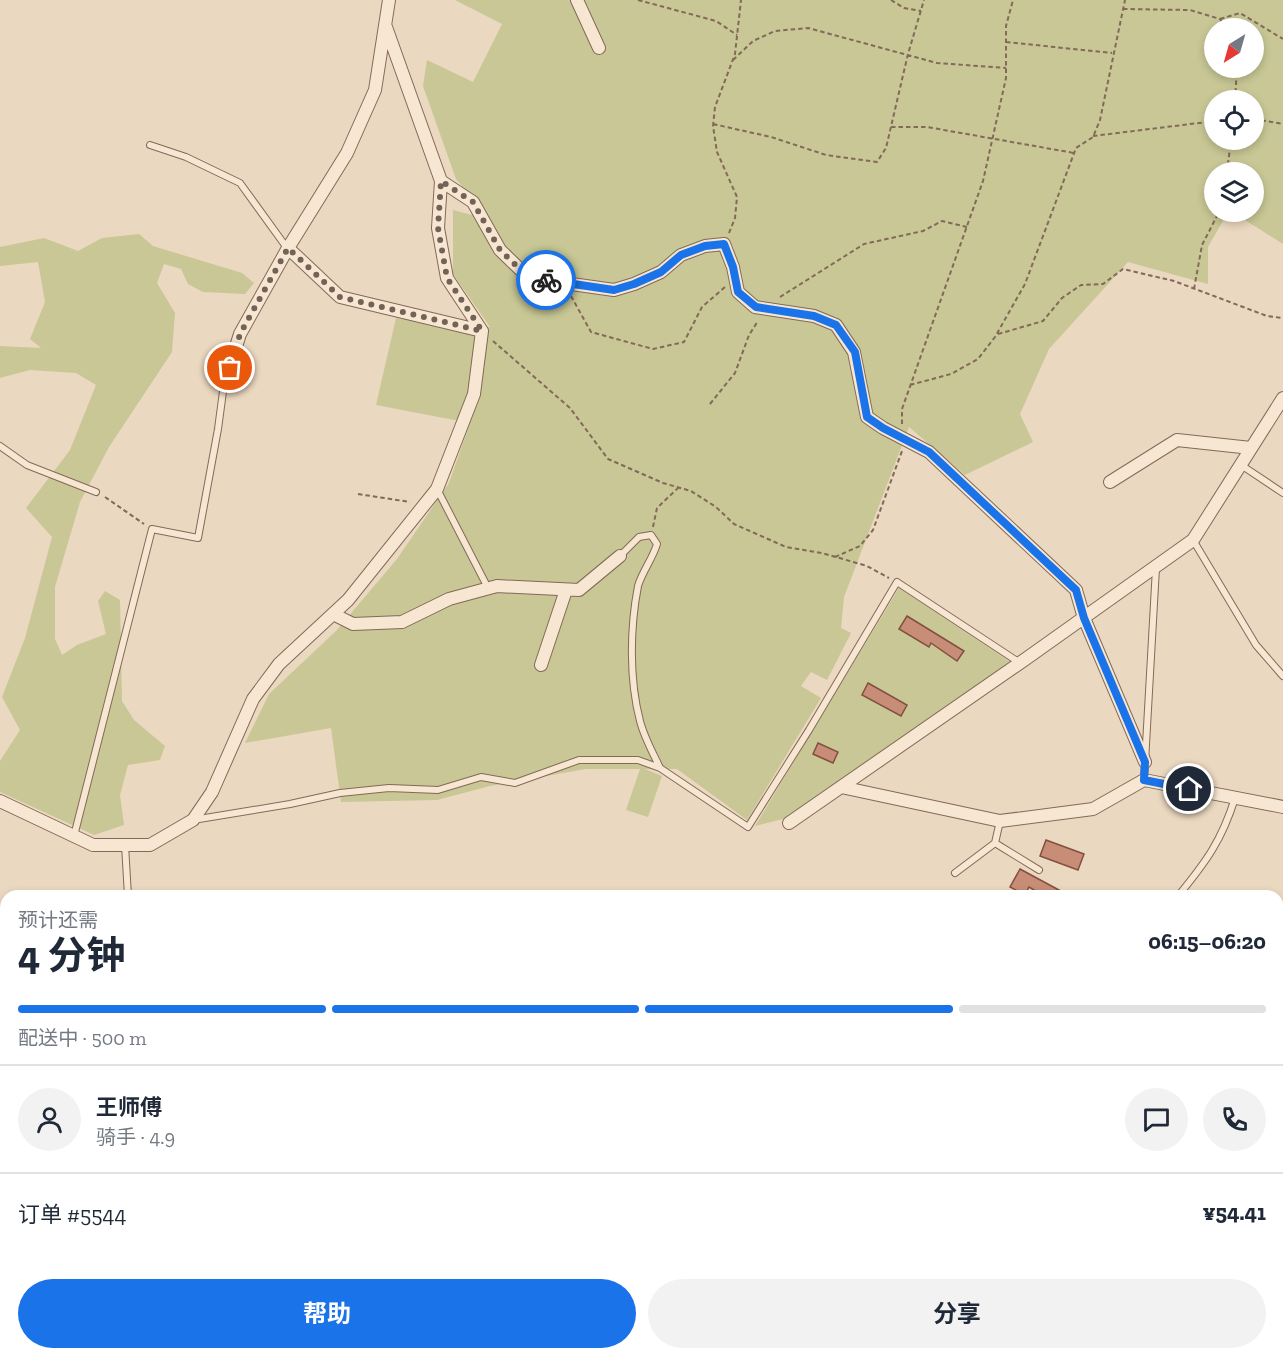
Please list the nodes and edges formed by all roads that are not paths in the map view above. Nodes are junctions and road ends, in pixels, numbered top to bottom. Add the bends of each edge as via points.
1 (389, 0) edge
2 (577, 0) edge
3 (386, 25) junction
4 (599, 48) dead end
5 (150, 145) dead end
6 (441, 181) junction
7 (288, 248) junction
8 (482, 331) junction
9 (224, 384) joint
10 (1283, 398) edge
11 (0, 446) edge
12 (1251, 448) junction
13 (1240, 464) junction
14 (1110, 482) dead end
15 (437, 489) junction
16 (96, 492) road end
17 (1283, 493) edge
18 (1193, 540) junction
19 (620, 556) joint
20 (1156, 566) junction
21 (488, 588) junction
22 (566, 590) junction
23 (333, 614) junction
24 (1084, 618) junction
25 (1020, 663) junction
26 (541, 665) dead end
27 (1283, 676) edge
28 (1145, 762) junction
29 (660, 768) junction
30 (1144, 780) junction
31 (841, 787) junction
32 (1235, 798) junction
33 (0, 801) edge
34 (1283, 807) edge
35 (193, 820) junction
36 (1000, 821) junction
37 (789, 823) dead end
38 (74, 836) junction
39 (995, 843) junction
40 (125, 845) junction
41 (1039, 870) dead end
42 (955, 873) dead end
43 (128, 890) edge
44 (1183, 890) edge

1 - 3 street
2 - 4 street
3 - 6 street
3 - 7 street via 375,90 347,153
5 - 7 lane via 240,183
6 - 8 street via 438,228 447,278
6 - 24 street via 473,202 500,250 529,278 614,290 661,272 681,255 724,244 738,292 756,307 814,316 836,325 855,352 867,417 929,452 1076,590
7 - 8 street via 340,297
7 - 9 street via 240,334
8 - 15 street via 474,394
9 - 38 lane via 198,538 152,529
10 - 12 street
11 - 16 lane via 27,465
12 - 13 street
12 - 14 street via 1177,440
13 - 17 lane
13 - 18 street
15 - 21 lane
15 - 23 street
18 - 20 street
18 - 27 lane via 1256,645
19 - 22 street via 579,590
19 - 29 lane via 639,537 651,535 657,544 639,584 633,625 633,679 640,722
20 - 24 street
20 - 28 lane
21 - 22 street
21 - 23 street via 449,599 402,622 353,624
22 - 26 street
23 - 35 street via 279,664 253,699 212,792
24 - 25 street
24 - 28 street
25 - 29 lane via 897,582 748,827
25 - 31 street
28 - 30 lane
29 - 35 lane via 638,760 579,760 516,783 481,777 438,790 389,788 340,793
30 - 32 street
30 - 36 street via 1093,809
31 - 36 street
31 - 37 street
32 - 34 street
32 - 44 lane via 1226,828
33 - 38 street
35 - 40 street via 150,845
36 - 39 lane
38 - 40 street via 93,845
39 - 41 lane
39 - 42 lane
40 - 43 lane

